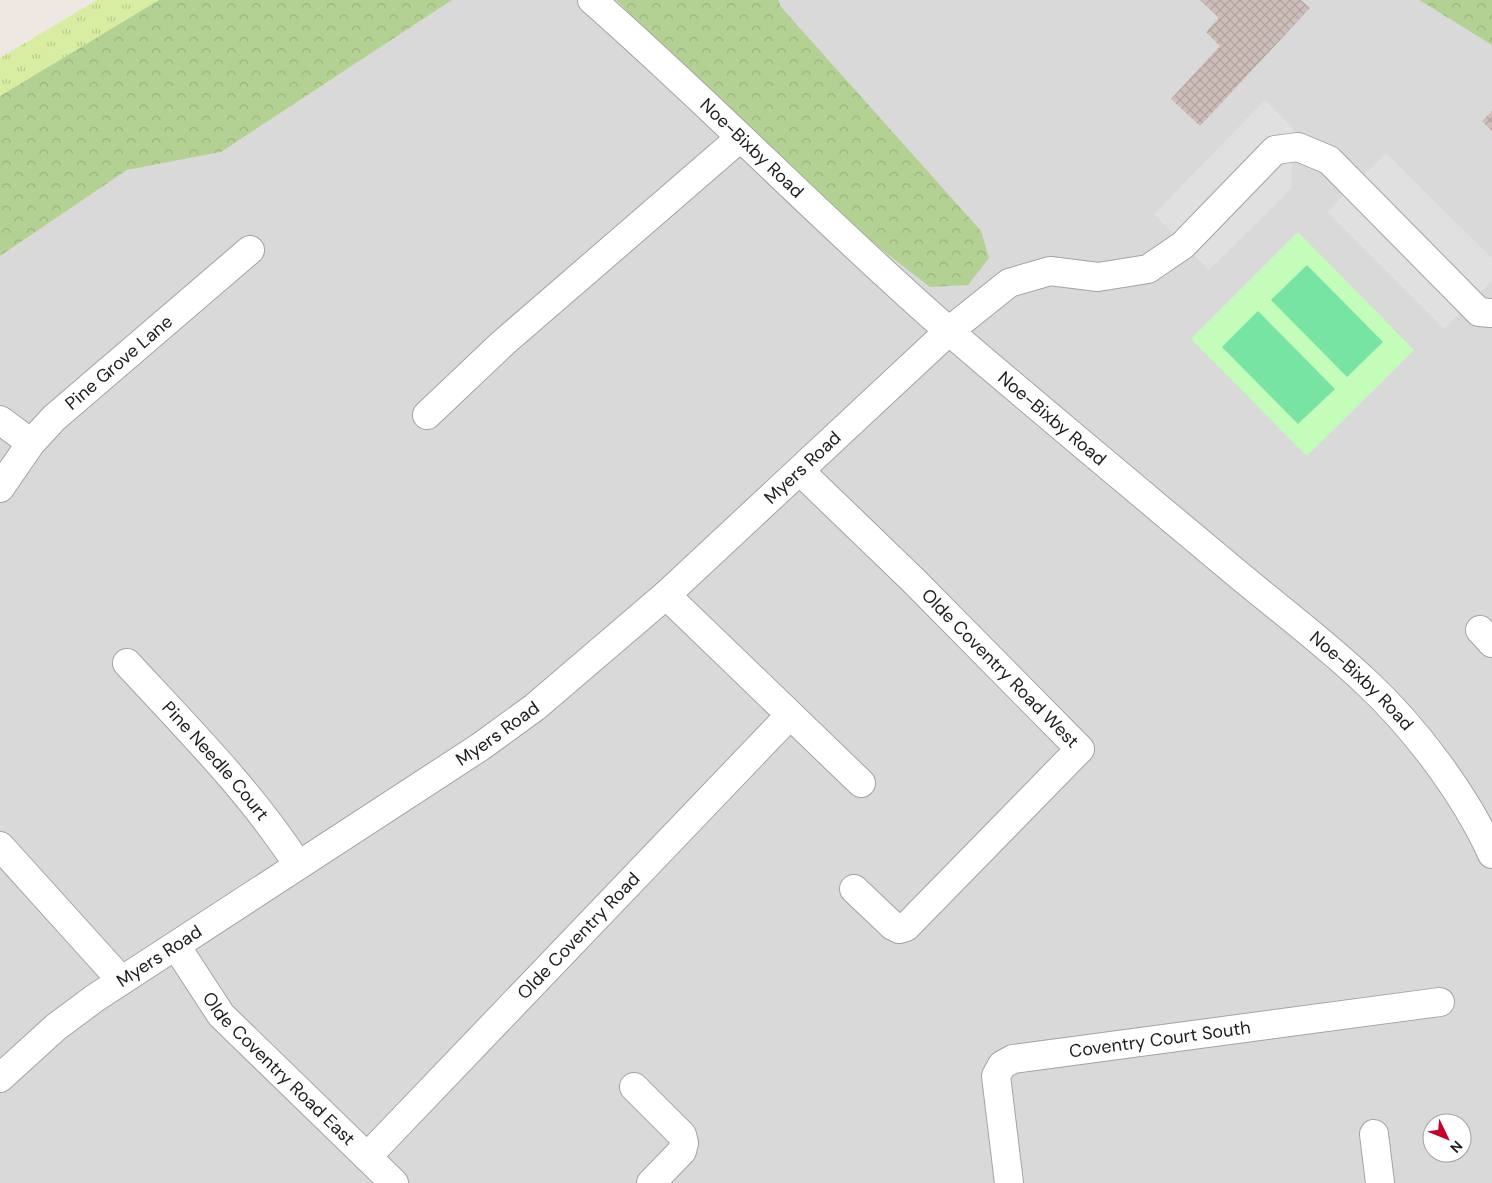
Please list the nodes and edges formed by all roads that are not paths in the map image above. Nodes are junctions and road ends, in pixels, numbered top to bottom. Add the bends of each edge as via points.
1 (592, 0) edge
2 (740, 138) junction
3 (250, 250) dead end
4 (1492, 313) edge
5 (949, 331) junction
6 (427, 415) dead end
7 (0, 420) edge
8 (31, 443) junction
9 (800, 471) junction
10 (0, 488) edge
11 (666, 595) junction
12 (127, 663) dead end
13 (790, 715) junction
14 (861, 784) dead end
15 (0, 846) edge
16 (1492, 854) edge
17 (298, 865) junction
18 (854, 888) dead end
19 (176, 946) junction
20 (121, 980) junction
21 (1440, 1002) dead end
22 (0, 1078) edge
23 (634, 1087) dead end
24 (1374, 1134) dead end
25 (367, 1157) junction
26 (394, 1183) edge
27 (651, 1183) edge
28 (1009, 1183) edge
29 (1380, 1183) edge

1 - 2 street, Noe-Bixby Road
2 - 5 street, Noe-Bixby Road
2 - 6 street via 503,344
3 - 8 street, Pine Grove Lane via 54,418
4 - 5 street, Myers Road via 1479,312 1329,160 1298,147 1275,150 1183,245 1148,269 1098,277 1050,271 1009,283
5 - 9 street, Myers Road
5 - 16 street, Noe-Bixby Road via 1370,686 1418,738 1461,796
7 - 8 street
8 - 10 street, Pine Grove Lane
9 - 11 street, Myers Road
9 - 18 street, Olde Coventry Road West via 1080,749 906,927 899,929 893,926
11 - 13 street
11 - 17 street, Myers Road via 535,707 480,747
12 - 17 street, Pine Needle Court via 246,793
13 - 14 street
13 - 25 street, Olde Coventry Road
15 - 20 street
17 - 19 street, Myers Road
19 - 20 street, Myers Road
19 - 25 street, Olde Coventry Road East via 221,1015
20 - 22 street, Myers Road via 56,1027
21 - 28 street, Coventry Court South via 1013,1059 1002,1065 996,1076
23 - 27 street via 682,1135 684,1143 682,1151
24 - 29 street
25 - 26 street, Olde Coventry Road East

